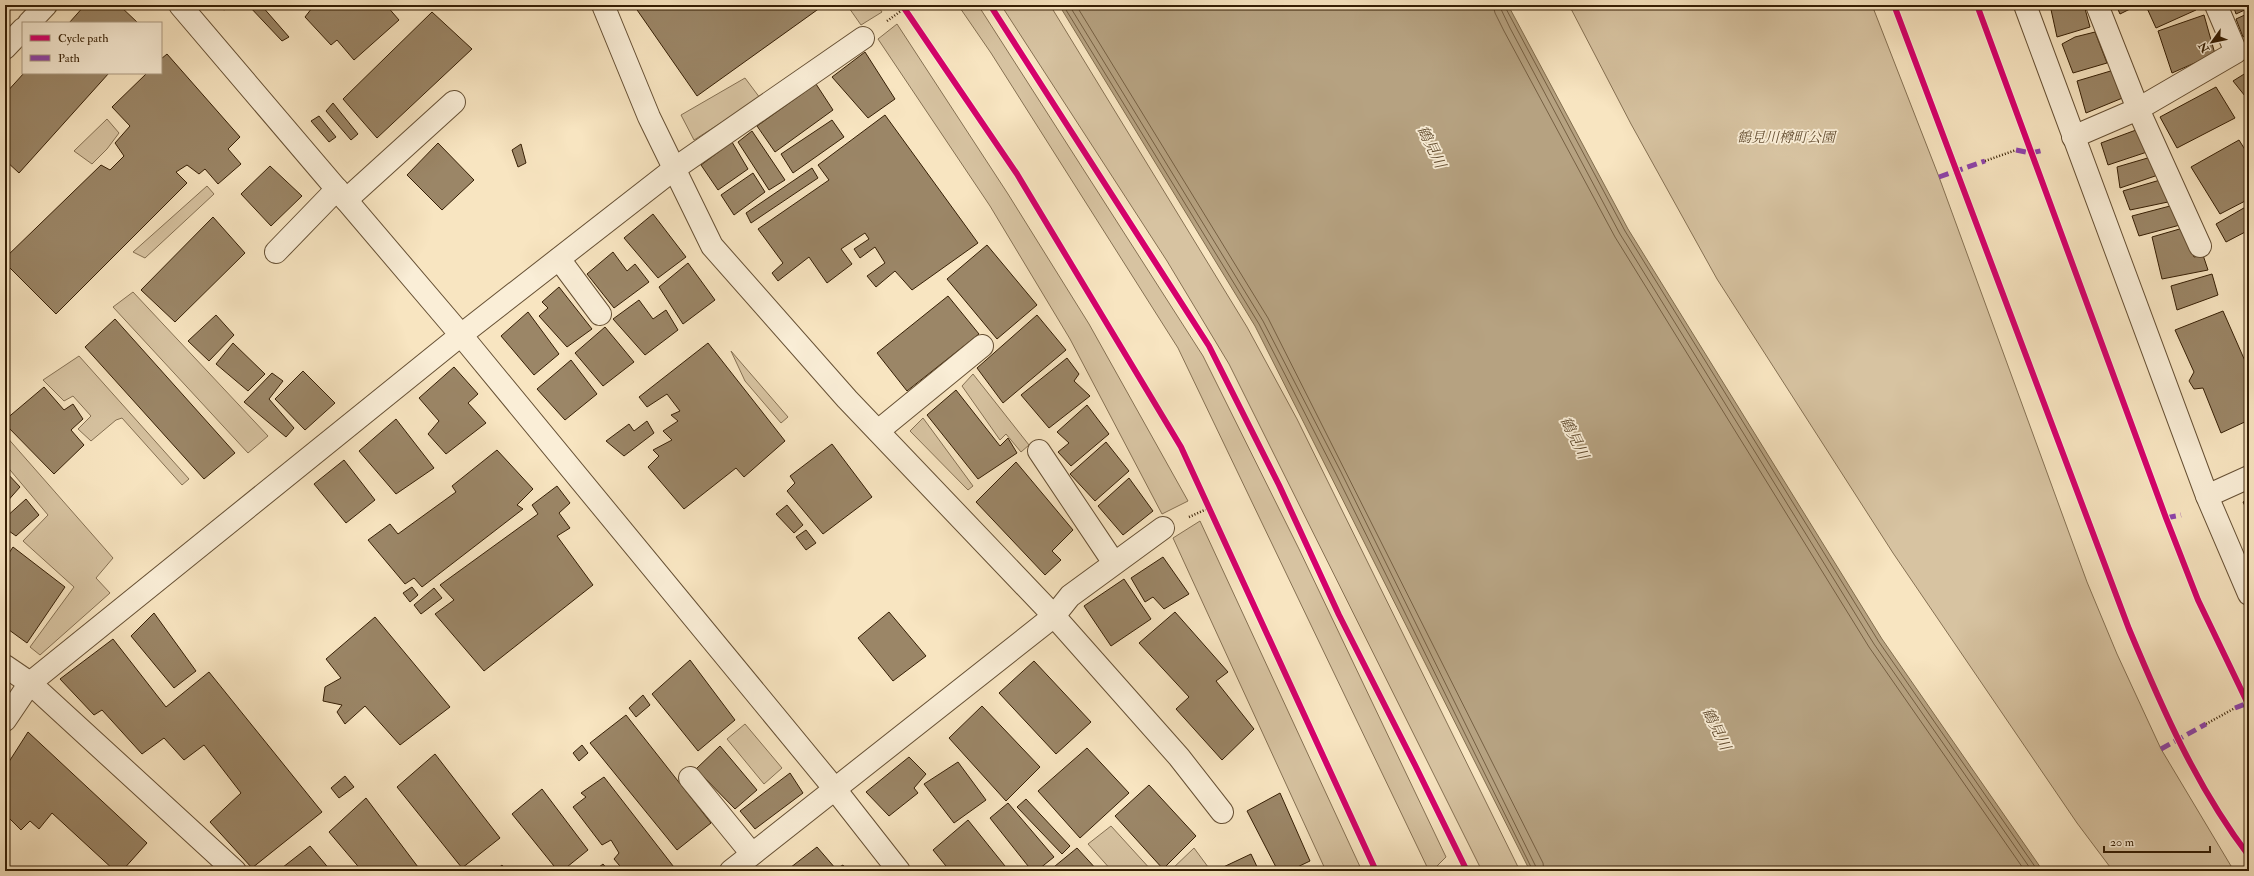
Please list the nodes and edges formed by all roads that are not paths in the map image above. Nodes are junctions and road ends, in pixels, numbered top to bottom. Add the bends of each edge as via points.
1 (46, 5) edge
2 (180, 5) edge
3 (603, 5) edge
4 (2026, 5) edge
5 (2097, 5) edge
6 (2216, 5) edge
7 (30, 22) edge
8 (22, 30) edge
9 (863, 38) dead end
10 (5, 48) edge
11 (454, 102) dead end
12 (2138, 109) junction
13 (2073, 137) junction
14 (674, 169) junction
15 (341, 194) junction
16 (2200, 246) dead end
17 (276, 252) dead end
18 (559, 259) junction
19 (600, 314) dead end
20 (461, 335) junction
21 (982, 346) dead end
22 (878, 431) junction
23 (1039, 451) dead end
24 (2249, 477) edge
25 (2208, 496) junction
26 (1163, 528) dead end
27 (1114, 563) junction
28 (2249, 594) edge
29 (1054, 616) junction
30 (5, 666) edge
31 (30, 683) junction
32 (5, 720) edge
33 (690, 778) dead end
34 (834, 788) junction
35 (1222, 812) dead end
36 (752, 854) junction
37 (235, 871) edge
38 (731, 871) edge
39 (899, 871) edge

1 - 7 street
2 - 15 street
3 - 14 street via 649,117
4 - 13 street
5 - 12 street
6 - 12 street via 2236,52
8 - 10 street
9 - 14 street
11 - 15 street
12 - 13 street
12 - 16 street
13 - 25 street
14 - 18 street
14 - 22 street via 712,246
15 - 17 street
15 - 20 street
18 - 19 street
18 - 20 street
20 - 31 street
20 - 34 street
21 - 22 street
22 - 29 street
23 - 27 street
24 - 25 street
25 - 28 street
26 - 27 street
27 - 29 street via 1070,596
29 - 34 street
29 - 35 street via 1178,757
30 - 31 street
31 - 32 street
31 - 37 street
33 - 36 street
34 - 36 street
34 - 39 street
36 - 38 street

